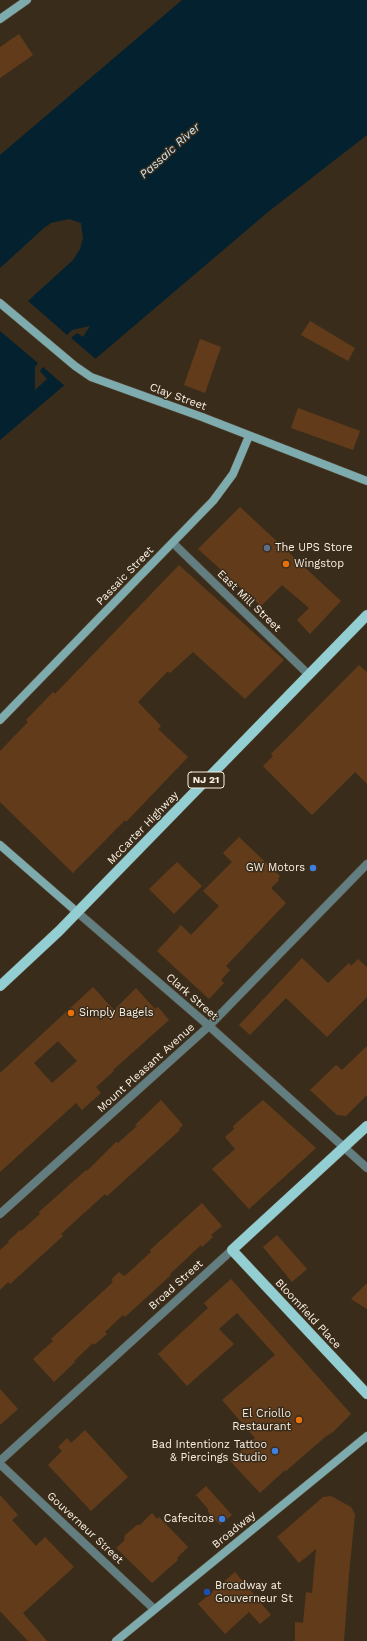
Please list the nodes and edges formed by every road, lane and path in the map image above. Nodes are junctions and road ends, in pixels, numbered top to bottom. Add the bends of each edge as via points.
1 (27, 0) edge
2 (0, 19) edge
3 (0, 303) edge
4 (249, 436) junction
5 (367, 481) edge
6 (174, 543) junction
7 (367, 615) edge
8 (309, 675) junction
9 (0, 720) edge
10 (0, 845) edge
11 (367, 864) edge
12 (77, 912) junction
13 (0, 986) edge
14 (209, 1026) junction
15 (367, 1126) edge
16 (344, 1148) junction
17 (367, 1168) edge
18 (0, 1214) edge
19 (232, 1250) junction
20 (367, 1394) edge
21 (367, 1436) edge
22 (0, 1463) edge
23 (154, 1609) junction
24 (116, 1641) edge

1 - 2 main road
3 - 4 main road, Clay Street via 85,374
4 - 5 main road, Clay Street
4 - 6 main road, Passaic Street via 227,483
6 - 8 street, East Mill Street
6 - 9 main road, Passaic Street
7 - 8 main road, McCarter Highway / NJ 21
8 - 12 main road, McCarter Highway / NJ 21
10 - 12 main road, Clark Street
11 - 14 street, Mount Pleasant Avenue
12 - 13 main road, McCarter Highway / NJ 21
12 - 14 street, Clark Street
14 - 16 street, Clark Street
14 - 18 street, Mount Pleasant Avenue
15 - 16 main road, Broad Street
16 - 17 street, Clark Street
16 - 19 main road, Broad Street
19 - 20 main road, Bloomfield Place
19 - 22 street, Broad Street
21 - 23 main road, Broadway
22 - 23 street, Gouverneur Street
23 - 24 main road, Broadway

